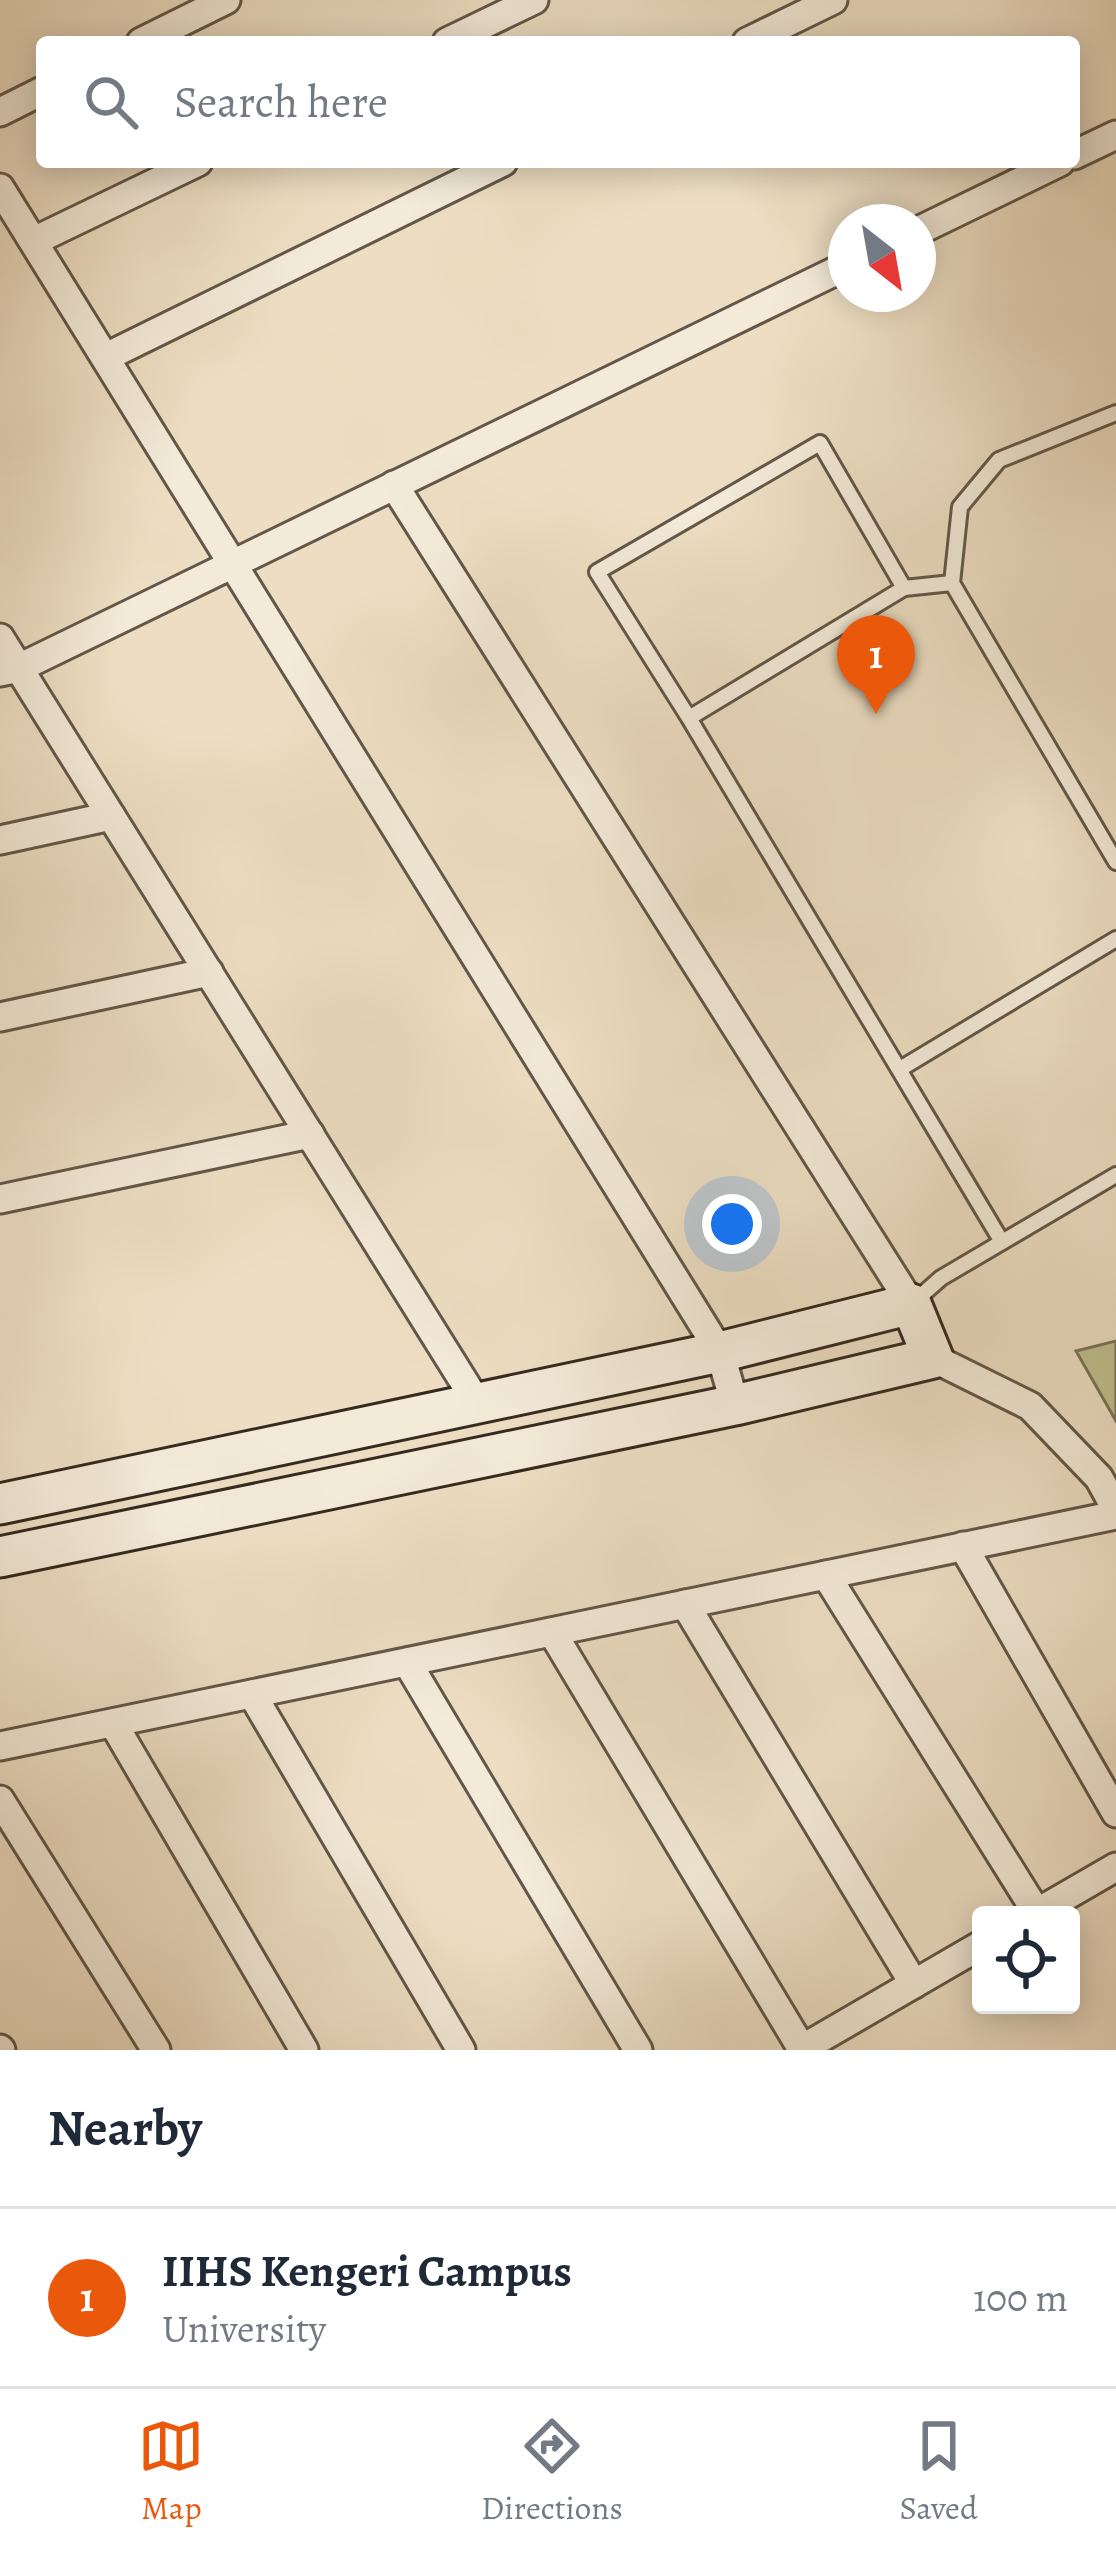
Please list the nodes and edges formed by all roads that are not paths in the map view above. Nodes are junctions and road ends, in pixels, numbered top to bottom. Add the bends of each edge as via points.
1 (226, 0) edge
2 (534, 0) edge
3 (833, 0) edge
4 (153, 36) edge
5 (459, 36) edge
6 (759, 36) edge
7 (36, 94) edge
8 (0, 112) edge
9 (1116, 135) edge
10 (1080, 152) edge
11 (186, 168) edge
12 (491, 168) edge
13 (1048, 168) edge
14 (0, 188) edge
15 (936, 222) edge
16 (34, 242) junction
17 (828, 275) edge
18 (106, 357) junction
19 (1116, 413) edge
20 (394, 485) junction
21 (230, 564) junction
22 (952, 584) junction
23 (904, 588) junction
24 (0, 638) edge
25 (9, 670) edge
26 (689, 718) junction
27 (111, 817) junction
28 (0, 840) edge
29 (1116, 862) edge
30 (1116, 939) edge
31 (209, 972) junction
32 (0, 1017) edge
33 (900, 1069) junction
34 (310, 1134) junction
35 (1116, 1175) edge
36 (0, 1199) edge
37 (1002, 1242) junction
38 (911, 1304) junction
39 (720, 1352) junction
40 (933, 1358) junction
41 (476, 1401) junction
42 (735, 1405) junction
43 (0, 1504) edge
44 (1116, 1512) edge
45 (963, 1546) junction
46 (0, 1557) edge
47 (826, 1575) junction
48 (685, 1604) junction
49 (552, 1632) junction
50 (407, 1662) junction
51 (252, 1694) junction
52 (113, 1723) junction
53 (0, 1746) edge
54 (0, 1800) edge
55 (1116, 1814) edge
56 (1116, 1868) edge
57 (1030, 1906) edge
58 (1049, 1906) edge
59 (972, 1950) edge
60 (914, 1984) junction
61 (801, 2049) edge
62 (156, 2050) edge
63 (304, 2050) edge
64 (461, 2050) edge
65 (638, 2050) edge

1 - 4 street
2 - 5 street
3 - 6 street
7 - 8 street
9 - 10 street
11 - 16 street
12 - 18 street
13 - 15 street
14 - 16 street
16 - 18 street
17 - 20 street
18 - 21 street
19 - 22 lane via 999,460 959,507
20 - 21 street
20 - 38 street
21 - 25 street
21 - 39 street
22 - 23 lane
22 - 29 lane
23 - 26 lane
23 - 26 lane via 820,443 597,572
24 - 25 street
25 - 27 street
26 - 33 lane
27 - 28 street
27 - 31 street
30 - 33 lane
31 - 32 street
31 - 34 street
33 - 37 lane
34 - 36 street
34 - 41 street
35 - 37 lane
37 - 38 lane
38 - 39 street
38 - 40 street
39 - 41 street
39 - 42 street
40 - 42 street
40 - 44 street via 1030,1406 1099,1478
41 - 43 street
42 - 46 street
44 - 45 street
45 - 47 street
45 - 55 street
47 - 48 street
47 - 57 street
48 - 49 street
48 - 60 street
49 - 50 street
49 - 61 street
50 - 51 street
50 - 65 street
51 - 52 street
51 - 64 street
52 - 53 street
52 - 63 street
54 - 62 street
56 - 58 street
59 - 60 street
60 - 61 street

